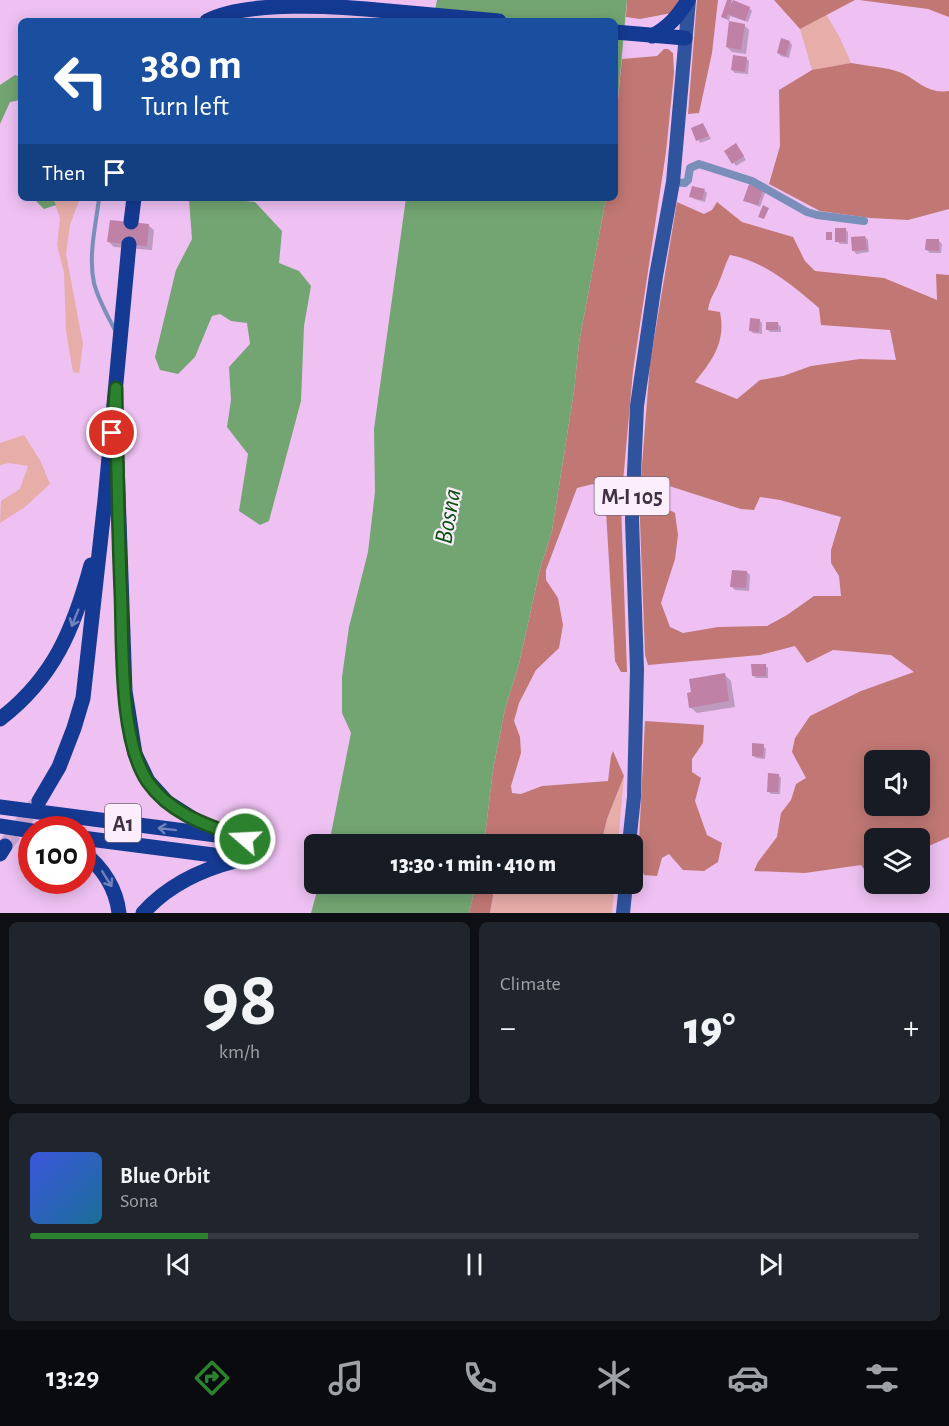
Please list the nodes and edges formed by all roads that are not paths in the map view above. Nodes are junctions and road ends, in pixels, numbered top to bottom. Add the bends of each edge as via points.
1 (689, 0) edge
2 (211, 18) edge
3 (467, 18) edge
4 (618, 32) edge
5 (652, 36) junction
6 (685, 38) junction
7 (673, 182) junction
8 (99, 201) edge
9 (134, 201) edge
10 (864, 221) dead end
11 (131, 222) dead end
12 (129, 244) dead end
13 (121, 342) junction
14 (116, 388) junction
15 (105, 500) junction
16 (0, 719) edge
17 (39, 801) tunnel mouth
18 (0, 807) edge
19 (0, 826) edge
20 (18, 829) edge
21 (630, 834) edge
22 (96, 840) edge
23 (96, 863) edge
24 (625, 894) edge
25 (118, 913) edge
26 (143, 913) edge
27 (623, 913) edge

1 - 5 highway via 665,28
1 - 6 main road, M-I 105
2 - 3 highway via 260,3
4 - 5 highway
5 - 6 highway
6 - 7 main road, M-I 105
7 - 10 street via 685,183 690,168 699,164 752,181 807,212
7 - 21 main road, M-I 105 via 645,346 635,442 632,519 637,670
8 - 13 lane via 92,267 95,284
9 - 11 highway
12 - 13 highway
13 - 14 highway
14 - 15 highway
14 -> 18 highway, A1 via 125,691 135,754 148,781 167,802 200,823 245,839
15 -> 16 highway via 81,603 64,645 44,677
15 - 17 highway via 83,698 59,767
19 - 20 highway
22 - 26 highway, A1 via 244,859 180,882
23 -> 25 highway via 114,891
24 - 27 main road

